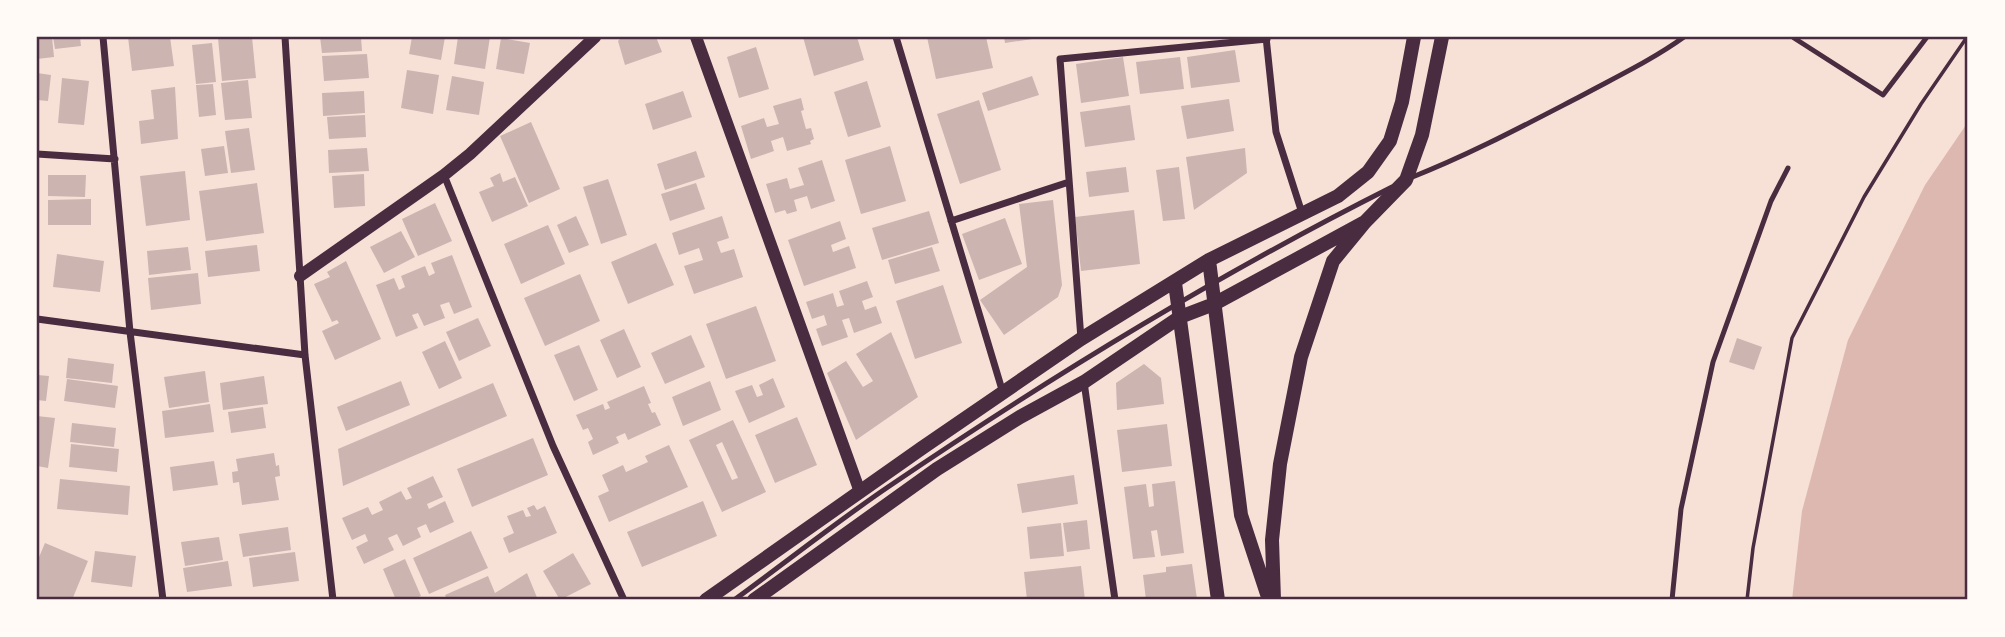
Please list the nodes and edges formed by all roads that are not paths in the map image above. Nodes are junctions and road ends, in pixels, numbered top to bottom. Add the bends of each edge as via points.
1 (103, 37) edge
2 (285, 37) edge
3 (596, 37) edge
4 (696, 37) edge
5 (895, 37) edge
6 (1414, 37) edge
7 (1441, 37) edge
8 (1684, 37) edge
9 (1794, 37) edge
10 (1927, 37) edge
11 (1266, 38) edge
12 (37, 154) edge
13 (115, 159) junction
14 (1788, 168) dead end
15 (444, 175) junction
16 (1406, 180) junction
17 (1069, 183) junction
18 (1302, 214) junction
19 (951, 221) junction
20 (1365, 222) junction
21 (1209, 260) junction
22 (300, 276) junction
23 (1214, 282) junction
24 (1175, 284) junction
25 (1214, 304) junction
26 (1178, 310) junction
27 (37, 319) edge
28 (130, 332) junction
29 (1082, 339) junction
30 (305, 355) junction
31 (1084, 382) junction
32 (1003, 393) junction
33 (860, 492) junction
34 (163, 600) edge
35 (333, 600) edge
36 (624, 600) edge
37 (706, 600) edge
38 (734, 600) edge
39 (754, 600) edge
40 (1115, 600) edge
41 (1218, 600) edge
42 (1271, 600) edge
43 (1672, 600) edge

1 - 13 street
2 - 22 street
3 - 15 street
4 - 33 street
5 - 19 street
6 - 18 main road via 1390,141 1368,172 1338,196
7 - 16 main road via 1422,135
8 - 16 lane via 1662,53 1456,160
9 - 10 lane via 1883,94
11 - 17 street via 1060,59
11 - 18 street via 1276,131
12 - 13 street
13 - 28 street
14 - 43 lane via 1771,201 1713,362 1681,509
15 - 22 street
15 - 36 street via 553,446
16 - 20 main road
16 - 23 lane
17 - 19 street
17 - 29 street
18 - 21 main road
19 - 32 street
20 - 25 main road
20 - 42 main road via 1333,261 1301,357 1280,464
21 - 23 main road
21 - 24 main road
22 - 30 street
23 - 25 main road
23 - 26 lane
24 - 26 main road
24 - 29 main road
25 - 26 main road
25 - 42 main road via 1241,515
26 - 31 main road
26 - 38 lane via 1069,368 885,488
26 - 41 main road
27 - 28 street
28 - 30 street
28 - 34 street
29 - 32 main road
30 - 35 street
31 - 39 main road via 937,470
31 - 40 street
32 - 33 main road
33 - 37 main road

